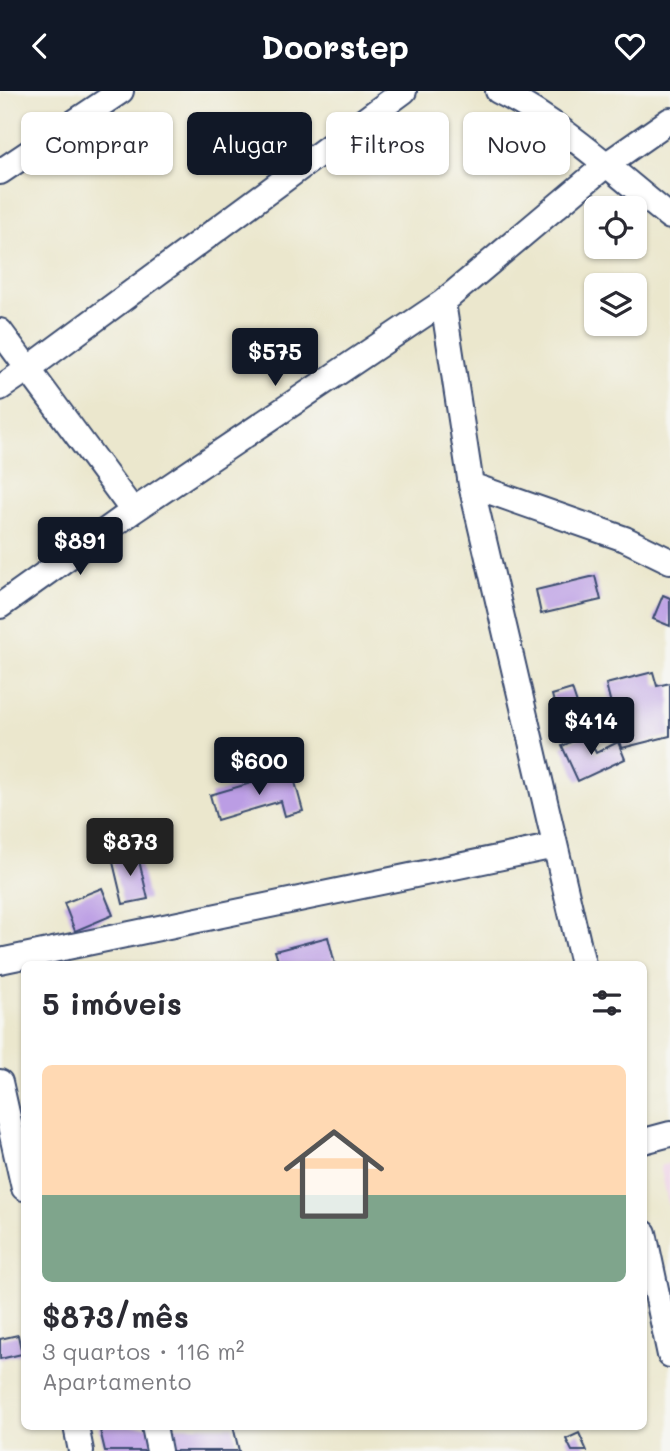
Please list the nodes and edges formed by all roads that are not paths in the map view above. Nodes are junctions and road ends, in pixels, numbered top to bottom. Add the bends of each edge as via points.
1 (121, 91) edge
2 (404, 91) edge
3 (498, 91) edge
4 (670, 120) edge
5 (607, 164) junction
6 (0, 172) edge
7 (670, 217) edge
8 (443, 302) junction
9 (0, 331) edge
10 (28, 369) junction
11 (0, 388) edge
12 (471, 485) junction
13 (133, 511) junction
14 (670, 561) edge
15 (0, 606) edge
16 (555, 846) junction
17 (0, 961) edge
18 (582, 961) edge
19 (0, 1082) edge
20 (670, 1134) edge
21 (647, 1140) edge
22 (21, 1175) edge
23 (647, 1248) edge
24 (670, 1355) edge
25 (77, 1430) edge
26 (155, 1430) edge
27 (81, 1451) edge
28 (159, 1451) edge

1 - 6 street
2 - 10 street
3 - 5 street
4 - 5 street
5 - 7 street
5 - 8 street
8 - 12 street
8 - 13 street
9 - 10 street
10 - 11 street
10 - 13 street
12 - 14 street via 625,539
12 - 16 street
13 - 15 street
16 - 17 street
16 - 18 street
19 - 22 street
20 - 21 street
23 - 24 street
25 - 27 street
26 - 28 street

